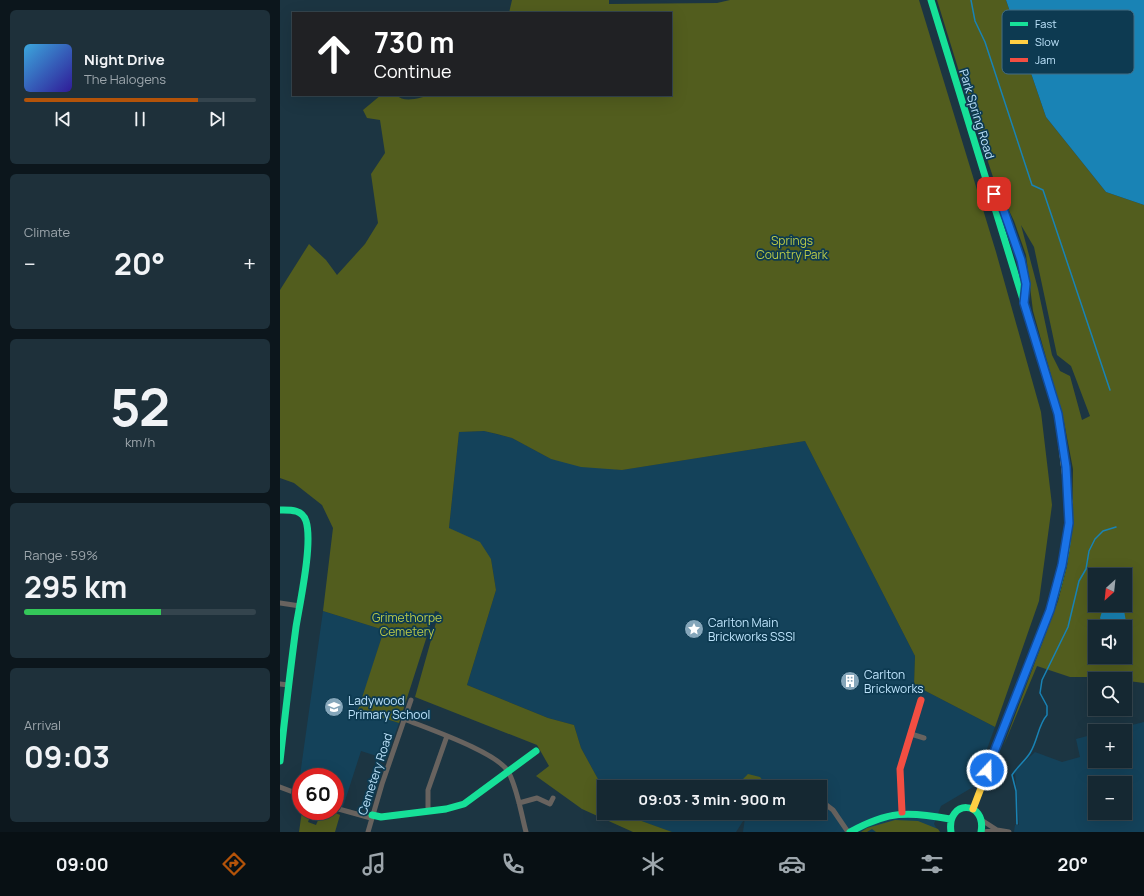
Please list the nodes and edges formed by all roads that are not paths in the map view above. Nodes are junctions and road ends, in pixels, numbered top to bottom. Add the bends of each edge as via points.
1 (931, 0) edge
2 (280, 510) edge
3 (280, 603) edge
4 (300, 606) junction
5 (284, 684) edge
6 (410, 700) dead end
7 (921, 700) dead end
8 (404, 719) junction
9 (910, 734) junction
10 (281, 736) edge
11 (447, 736) junction
12 (924, 738) dead end
13 (536, 751) dead end
14 (280, 761) edge
15 (509, 772) junction
16 (280, 787) edge
17 (292, 792) edge
18 (553, 798) dead end
19 (519, 803) junction
20 (827, 805) edge
21 (972, 809) junction
22 (344, 810) edge
23 (428, 812) junction
24 (902, 812) junction
25 (372, 817) junction
26 (950, 819) junction
27 (983, 821) junction
28 (997, 830) junction
29 (368, 832) edge
30 (526, 832) edge
31 (849, 832) edge
32 (952, 832) edge
33 (983, 832) edge
34 (1008, 832) edge

1 - 21 main road, Park Spring Road via 1058,414 1066,467 1069,523 1062,565 1050,610
2 - 4 main road via 295,510 306,521 308,548
3 - 4 street
4 - 5 main road
5 - 10 main road
6 - 8 street, Cemetery Road
7 - 9 main road
8 - 11 street
8 - 25 street, Cemetery Road
9 - 12 street
9 - 24 main road via 900,768
10 - 14 main road
11 - 15 street via 498,761
11 - 23 street via 428,790
13 - 15 main road
15 - 19 street
15 - 23 main road via 464,804
16 - 17 street
18 - 19 street via 550,804 537,798
19 - 30 street
20 - 31 street
21 - 26 main road via 959,809
21 - 27 main road
22 - 25 street
23 - 25 main road
24 - 26 main road
24 - 31 main road via 884,815
25 - 29 street, Cemetery Road
26 - 32 main road
27 - 28 street
27 - 33 main road
28 - 33 street
28 - 34 street

